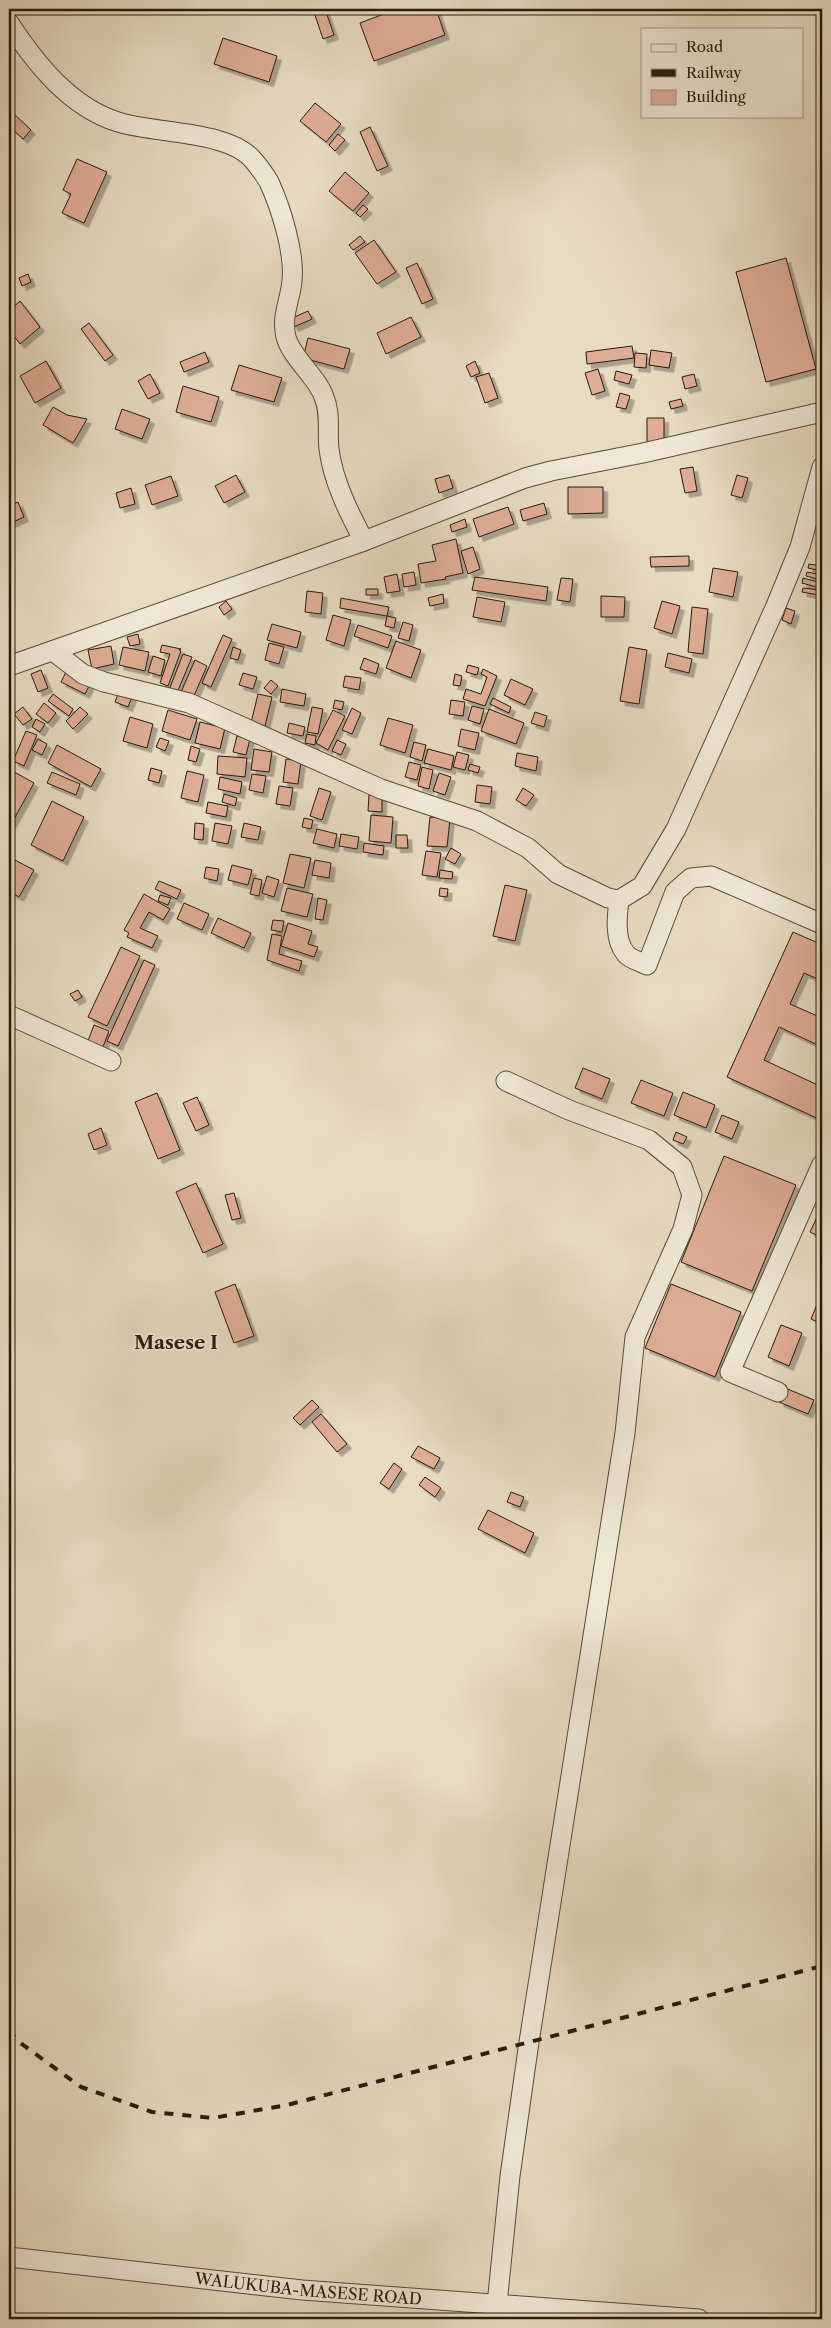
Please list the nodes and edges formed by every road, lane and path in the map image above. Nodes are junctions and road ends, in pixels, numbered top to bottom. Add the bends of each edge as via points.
1 (9, 23) edge
2 (822, 412) edge
3 (822, 467) edge
4 (364, 540) junction
5 (53, 651) junction
6 (9, 666) edge
7 (619, 900) junction
8 (822, 924) edge
9 (9, 1015) edge
10 (112, 1060) dead end
11 (506, 1080) dead end
12 (822, 1164) edge
13 (778, 1392) dead end
14 (9, 2257) edge
15 (497, 2304) junction
16 (699, 2319) edge

1 - 4 street via 25,48 67,94 94,112 119,122 231,143 252,158 269,182 285,229 291,263 292,282 284,320 287,338 324,395 329,413 329,451 347,509
2 - 4 street via 525,478
3 - 7 street via 800,547 676,829 642,886
4 - 5 street
5 - 6 street
5 - 7 street via 83,674 189,703 381,789 477,821 528,848 558,874
7 - 8 street via 616,923 620,942 626,954 647,965 675,892 691,878 711,876
9 - 10 street
11 - 15 street via 569,1110 649,1140 682,1167 692,1194 683,1229 635,1337 625,1433 528,2042
12 - 13 street via 730,1372
14 - 15 street, WALUKUBA-MASESE ROAD via 302,2290
15 - 16 street, WALUKUBA-MASESE ROAD

